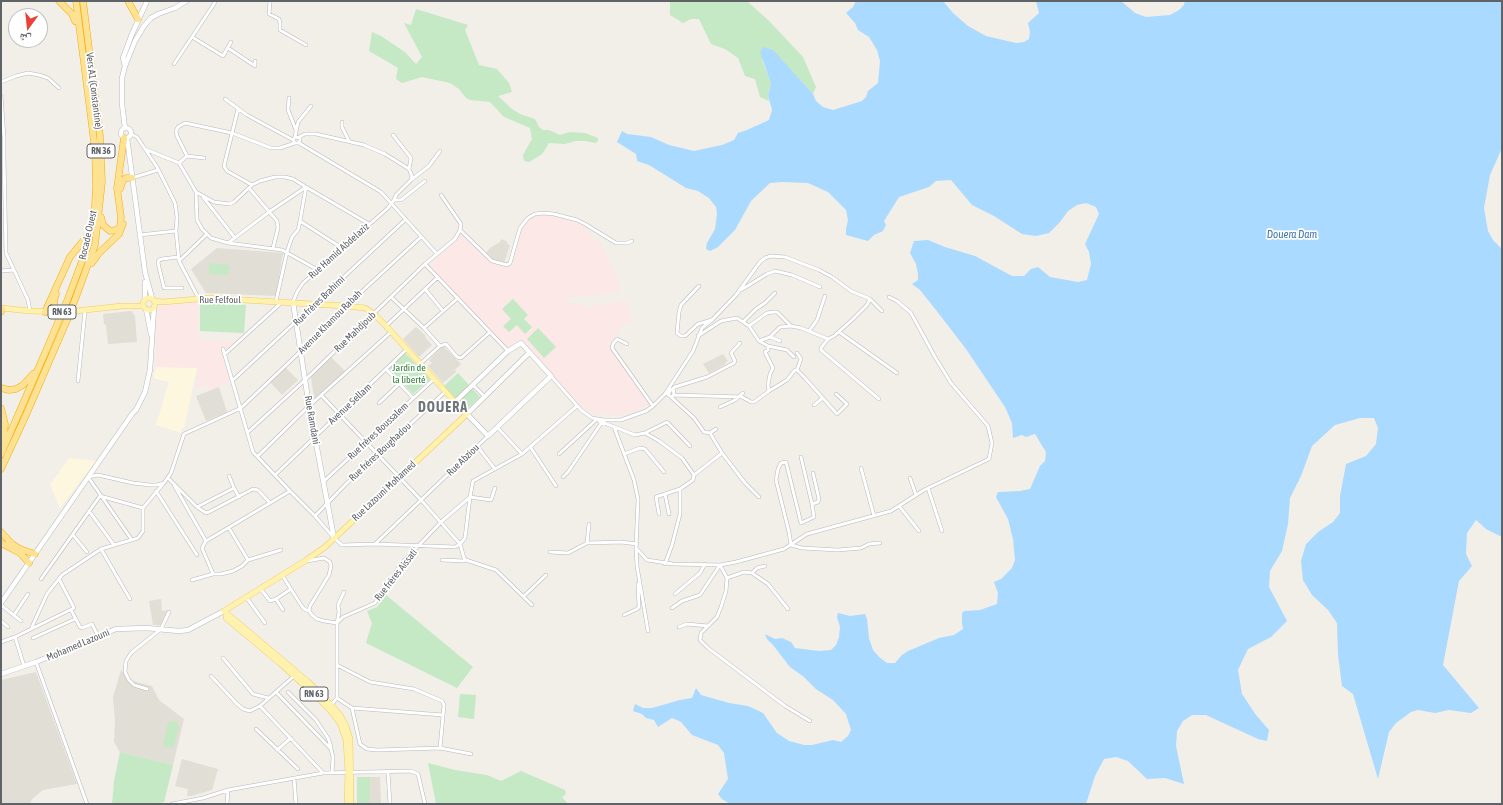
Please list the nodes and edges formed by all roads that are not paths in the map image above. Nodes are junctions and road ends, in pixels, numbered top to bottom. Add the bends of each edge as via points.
1 (59, 1) edge
2 (76, 1) edge
3 (83, 1) edge
4 (128, 1) edge
5 (147, 1) edge
6 (186, 1) edge
7 (215, 1) edge
8 (270, 1) edge
9 (138, 19) junction
10 (79, 32) junction
11 (192, 37) junction
12 (231, 42) dead end
13 (306, 45) dead end
14 (228, 48) junction
15 (255, 61) dead end
16 (174, 64) dead end
17 (125, 66) junction
18 (1, 82) edge
19 (59, 88) dead end
20 (1, 96) edge
21 (225, 98) dead end
22 (289, 98) dead end
23 (311, 106) dead end
24 (238, 109) junction
25 (342, 122) dead end
26 (125, 128) junction
27 (296, 131) junction
28 (131, 134) junction
29 (232, 134) junction
30 (393, 135) dead end
31 (125, 138) junction
32 (295, 138) junction
33 (348, 141) junction
34 (297, 143) junction
35 (145, 149) junction
36 (440, 151) dead end
37 (186, 156) junction
38 (204, 158) dead end
39 (2, 159) edge
40 (179, 163) junction
41 (409, 169) junction
42 (158, 170) junction
43 (132, 178) junction
44 (411, 180) junction
45 (425, 181) dead end
46 (250, 187) junction
47 (306, 187) junction
48 (117, 188) junction
49 (196, 192) junction
50 (440, 195) dead end
51 (120, 196) junction
52 (202, 196) junction
53 (393, 202) junction
54 (100, 206) junction
55 (3, 208) edge
56 (269, 212) junction
57 (405, 220) junction
58 (300, 221) junction
59 (6, 223) junction
60 (1, 224) edge
61 (369, 224) junction
62 (460, 230) junction
63 (176, 231) junction
64 (90, 232) junction
65 (207, 234) junction
66 (139, 235) junction
67 (235, 238) junction
68 (421, 238) junction
69 (632, 241) dead end
70 (228, 243) junction
71 (273, 248) junction
72 (342, 248) junction
73 (1, 252) edge
74 (287, 252) junction
75 (6, 253) junction
76 (437, 254) junction
77 (178, 257) junction
78 (179, 262) junction
79 (82, 264) junction
80 (425, 264) junction
81 (14, 270) junction
82 (86, 270) junction
83 (318, 270) junction
84 (1, 271) edge
85 (145, 272) junction
86 (438, 277) junction
87 (699, 286) dead end
88 (820, 287) dead end
89 (182, 288) dead end
90 (425, 289) junction
91 (739, 291) junction
92 (775, 293) dead end
93 (825, 296) dead end
94 (73, 297) junction
95 (391, 297) junction
96 (889, 297) dead end
97 (458, 298) junction
98 (199, 299) junction
99 (870, 299) junction
100 (279, 301) junction
101 (293, 302) junction
102 (154, 303) junction
103 (144, 304) junction
104 (315, 304) junction
105 (346, 306) junction
106 (404, 309) junction
107 (2, 310) edge
108 (30, 311) junction
109 (85, 311) junction
110 (443, 311) junction
111 (882, 311) dead end
112 (45, 312) junction
113 (55, 312) junction
114 (374, 314) junction
115 (713, 319) junction
116 (743, 322) junction
117 (296, 323) junction
118 (386, 326) junction
119 (750, 326) junction
120 (791, 326) junction
121 (424, 328) junction
122 (809, 331) junction
123 (391, 332) junction
124 (490, 332) junction
125 (839, 332) junction
126 (698, 336) junction
127 (770, 337) junction
128 (152, 340) junction
129 (828, 340) junction
130 (759, 341) junction
131 (780, 341) dead end
132 (740, 343) dead end
133 (627, 344) dead end
134 (440, 346) junction
135 (768, 346) junction
136 (223, 349) dead end
137 (407, 349) junction
138 (301, 351) junction
139 (508, 352) junction
140 (529, 353) junction
141 (797, 353) dead end
142 (225, 354) junction
143 (794, 357) dead end
144 (420, 364) junction
145 (40, 365) junction
146 (386, 369) junction
147 (797, 370) junction
148 (897, 373) dead end
149 (551, 376) junction
150 (434, 379) junction
151 (305, 380) junction
152 (78, 381) dead end
153 (232, 381) junction
154 (400, 383) junction
155 (474, 386) junction
156 (1, 388) edge
157 (446, 391) junction
158 (770, 391) junction
159 (671, 392) junction
160 (743, 393) dead end
161 (836, 394) dead end
162 (322, 396) junction
163 (485, 396) junction
164 (738, 397) junction
165 (414, 398) junction
166 (823, 398) junction
167 (879, 399) dead end
168 (455, 402) junction
169 (379, 403) dead end
170 (814, 405) dead end
171 (310, 406) junction
172 (577, 406) junction
173 (653, 406) junction
174 (720, 407) dead end
175 (1, 408) edge
176 (241, 408) junction
177 (340, 414) junction
178 (467, 414) junction
179 (592, 418) junction
180 (596, 420) junction
181 (602, 422) junction
182 (497, 427) junction
183 (614, 427) junction
184 (716, 429) dead end
185 (711, 431) junction
186 (247, 433) junction
187 (645, 433) junction
188 (315, 436) junction
189 (488, 436) junction
190 (366, 443) junction
191 (1, 445) edge
192 (477, 446) junction
193 (690, 446) dead end
194 (531, 448) junction
195 (722, 453) junction
196 (1, 454) edge
197 (377, 454) junction
198 (522, 454) junction
199 (559, 454) dead end
200 (624, 454) junction
201 (258, 456) junction
202 (801, 457) dead end
203 (1, 468) edge
204 (495, 468) junction
205 (861, 468) dead end
206 (664, 472) dead end
207 (813, 473) dead end
208 (275, 475) junction
209 (694, 475) junction
210 (228, 476) dead end
211 (88, 477) junction
212 (399, 477) junction
213 (563, 477) dead end
214 (168, 478) junction
215 (910, 478) dead end
216 (172, 481) junction
217 (164, 482) junction
218 (323, 482) junction
219 (556, 486) dead end
220 (234, 488) junction
221 (495, 488) dead end
222 (928, 488) junction
223 (680, 489) junction
224 (156, 491) junction
225 (290, 491) junction
226 (665, 494) junction
227 (916, 495) junction
228 (100, 496) junction
229 (239, 497) junction
230 (470, 497) junction
231 (759, 497) dead end
232 (421, 500) junction
233 (270, 503) junction
234 (327, 504) junction
235 (812, 504) junction
236 (899, 506) junction
237 (197, 507) junction
238 (143, 508) junction
239 (89, 511) junction
240 (659, 514) dead end
241 (669, 514) dead end
242 (315, 516) junction
243 (874, 516) junction
244 (441, 522) junction
245 (589, 524) dead end
246 (229, 528) junction
247 (920, 531) dead end
248 (942, 531) dead end
249 (1, 532) edge
250 (72, 535) junction
251 (334, 538) junction
252 (132, 540) junction
253 (206, 541) junction
254 (1, 543) edge
255 (587, 543) junction
256 (880, 543) dead end
257 (375, 544) junction
258 (460, 544) junction
259 (637, 544) junction
260 (114, 545) junction
261 (790, 545) junction
262 (418, 546) junction
263 (636, 548) junction
264 (100, 549) junction
265 (281, 550) dead end
266 (87, 552) dead end
267 (550, 552) dead end
268 (35, 554) junction
269 (197, 555) dead end
270 (23, 557) junction
271 (248, 560) junction
272 (442, 560) dead end
273 (466, 560) junction
274 (305, 561) junction
275 (29, 563) junction
276 (665, 564) junction
277 (705, 564) junction
278 (720, 565) junction
279 (765, 566) dead end
280 (24, 569) junction
281 (752, 573) junction
282 (213, 574) junction
283 (282, 574) junction
284 (546, 575) dead end
285 (727, 578) junction
286 (41, 579) dead end
287 (59, 579) junction
288 (192, 580) dead end
289 (639, 580) junction
290 (260, 588) junction
291 (291, 589) junction
292 (344, 592) dead end
293 (28, 594) dead end
294 (675, 594) dead end
295 (524, 596) junction
296 (246, 597) junction
297 (130, 599) dead end
298 (276, 599) junction
299 (1, 604) edge
300 (532, 605) dead end
301 (672, 608) dead end
302 (788, 609) dead end
303 (71, 610) junction
304 (283, 610) dead end
305 (309, 611) junction
306 (170, 612) dead end
307 (225, 612) junction
308 (624, 614) dead end
309 (14, 615) junction
310 (75, 619) junction
311 (22, 621) dead end
312 (1, 622) edge
313 (265, 623) dead end
314 (337, 623) junction
315 (708, 626) junction
316 (8, 627) dead end
317 (678, 627) dead end
318 (31, 628) junction
319 (161, 629) junction
320 (648, 631) dead end
321 (98, 636) junction
322 (15, 638) junction
323 (33, 638) dead end
324 (1, 642) edge
325 (223, 658) dead end
326 (36, 662) junction
327 (337, 665) junction
328 (24, 667) junction
329 (1, 674) edge
330 (211, 676) dead end
331 (294, 676) junction
332 (147, 689) dead end
333 (276, 692) junction
334 (288, 692) dead end
335 (268, 698) junction
336 (337, 698) junction
337 (260, 706) junction
338 (330, 706) junction
339 (352, 708) junction
340 (442, 715) junction
341 (810, 721) dead end
342 (256, 729) dead end
343 (291, 738) junction
344 (440, 748) junction
345 (331, 749) junction
346 (277, 750) junction
347 (471, 754) dead end
348 (298, 769) dead end
349 (350, 772) junction
350 (388, 772) junction
351 (323, 773) junction
352 (332, 773) junction
353 (294, 778) junction
354 (228, 790) junction
355 (203, 798) junction
356 (87, 804) edge
357 (172, 804) edge
358 (203, 804) edge
359 (227, 804) edge
360 (296, 804) edge
361 (347, 804) edge
362 (351, 804) edge
363 (390, 804) edge
364 (425, 804) edge

1 - 10 highway via 72,14
2 - 10 highway, Rocade Ouest
3 - 54 highway, Vers A1 (Constantine) / RN 36 via 100,136
4 - 9 highway
5 - 9 main road
6 - 17 main road via 151,18 141,31
7 - 11 street
8 - 13 street via 269,14 279,19 280,30
9 - 17 main road via 123,58
10 - 64 highway, Rocade Ouest via 96,163 96,198
11 - 14 street via 223,56
11 - 16 street
12 - 14 street
14 - 15 street via 255,66
17 - 26 main road via 122,98
18 - 19 street via 28,73 48,78
20 - 39 street via 4,137
21 - 24 street
22 - 27 street via 288,110
23 - 27 street via 300,118
24 - 29 street
24 - 32 street
25 - 33 street
26 - 28 main road via 130,129
26 - 31 main road via 121,132
27 - 32 street
28 - 31 main road
28 - 35 street via 137,137
29 - 34 street via 271,148
29 - 37 street via 188,123 182,124 176,133
29 - 46 street via 224,168
30 - 41 street via 411,158
31 - 43 main road
31 - 48 highway
32 - 33 street via 305,134 316,134
32 - 34 street
32 - 34 street via 300,140
33 - 41 street via 375,149
34 - 53 street via 381,192
35 - 40 street
35 - 42 street
36 - 44 street via 429,166
37 - 38 street
37 - 40 street
39 - 55 street
40 - 49 street
41 - 44 street via 412,174
42 - 43 street
42 - 63 street via 175,203
43 - 51 highway via 123,180
43 - 66 main road
44 - 53 street via 396,194
45 - 53 street via 401,200
46 - 47 street via 267,178 276,177 293,180
46 - 52 street via 229,204 214,202
46 - 56 street
47 - 56 street
47 - 58 street
47 - 61 street
48 - 51 highway
48 - 54 highway via 121,223 116,230 110,231 103,225
49 - 52 street
49 - 65 street via 198,220
50 - 62 street via 462,224
51 - 82 highway via 123,228
52 - 67 street
53 - 57 street
53 - 61 street, Rue Hamid Abdelaziz
54 - 82 highway, Vers A1 (Constantine) / RN 36 via 95,245
55 - 59 street
56 - 67 street
56 - 71 street via 278,224
57 - 68 street
57 - 104 street, Rue frères Brahimi
58 - 72 street
58 - 74 street
59 - 60 street
59 - 75 street
61 - 72 street, Rue Hamid Abdelaziz
62 - 69 street via 492,261 507,265 520,228 535,214 549,213 577,220 616,243
62 - 76 street, Rue Mahdjoub via 455,239
63 - 66 street
63 - 77 street
64 - 79 highway, Rocade Ouest
64 - 112 highway via 70,257
65 - 70 street via 215,240
65 - 78 street
66 - 85 main road
67 - 70 street
68 - 76 street
68 - 105 street, Avenue Khamou Rabah
70 - 71 street
71 - 74 street
72 - 83 street, Rue Hamid Abdelaziz
73 - 75 street
74 - 83 street
74 - 100 street
75 - 81 street
76 - 80 street, Rue Mahdjoub
77 - 78 street
77 - 89 street via 162,259 158,263 164,288
78 - 98 street
79 - 94 highway, Rocade Ouest
79 - 113 highway via 78,258 72,260 55,298
80 - 86 street
80 - 95 street, Rue Mahdjoub
81 - 84 street
81 - 108 street via 28,300
82 - 94 highway, Vers A1 (Constantine) / RN 36
83 - 101 street, Rue Hamid Abdelaziz via 299,287
85 - 102 main road
85 - 103 main road
86 - 90 street
86 - 97 street
87 - 115 street via 679,312 677,333 685,336 698,324
88 - 91 street via 776,271
90 - 106 street
90 - 110 street
91 - 99 street via 760,262 771,256 778,256 819,270 851,291
91 - 115 street
92 - 116 street
93 - 122 street via 817,320
94 - 145 highway, Rocade Ouest, bridge
94 - 203 highway, bridge via 67,320
95 - 106 street
95 - 114 street, Rue Mahdjoub
96 - 222 street via 911,313 951,383 988,426 992,443 989,459
97 - 110 street
97 - 124 street
98 - 100 main road, Rue Felfoul
98 - 102 main road, Rue Felfoul
99 - 111 street
99 - 125 street
100 - 101 main road, Rue Felfoul
100 - 142 street
101 - 104 main road, Rue Felfoul
101 - 117 main road, Rue Ramdani
102 - 103 main road via 151,309
102 - 103 main road via 148,297
102 - 128 main road
103 - 109 main road, RN 63
103 - 128 main road
104 - 105 main road, Rue Felfoul
104 - 117 street, Rue frères Brahimi
105 - 114 main road, Rue Felfoul via 365,308
105 - 138 street, Avenue Khamou Rabah
106 - 118 street
106 - 121 street
107 - 108 main road, RN 63
108 - 112 main road, RN 63
109 - 113 main road, RN 63
109 - 152 street
110 - 121 street
112 - 113 main road, RN 63
114 - 118 main road
114 - 151 street, Rue Mahdjoub
115 - 126 street via 702,328
116 - 119 street
116 - 126 street via 736,318 721,321
117 - 138 main road, Rue Ramdani
117 - 153 street, Rue frères Brahimi
118 - 123 main road
119 - 120 street via 767,312 777,312
119 - 130 street
120 - 122 street
120 - 127 street via 780,327
121 - 134 street
122 - 129 street
123 - 137 main road
123 - 162 street
124 - 134 street via 461,358 446,344
124 - 139 street
125 - 129 street
125 - 148 street
126 - 159 street via 693,351
127 - 130 street
127 - 131 street
128 - 211 main road via 150,370 142,398
129 - 167 street via 821,350
130 - 135 street
132 - 159 street via 731,353 734,363
133 - 173 street via 617,339 612,348
134 - 144 street
135 - 143 street via 787,350
135 - 158 street via 765,352 773,368 768,385
136 - 142 street
137 - 144 main road
137 - 146 street, Avenue Sellam
138 - 151 main road, Rue Ramdani
138 - 176 street, Avenue Khamou Rabah
139 - 140 main road via 521,343
139 - 155 main road
140 - 149 main road
140 - 163 main road, Rue Lazouni Mohamed
141 - 147 street via 801,359
142 - 153 street
144 - 150 main road
145 - 156 highway via 23,385 9,390
145 - 196 highway, Rocade Ouest
146 - 154 street
146 - 177 street, Avenue Sellam
147 - 158 street via 788,380
147 - 166 street
149 - 172 street
149 - 182 main road, Rue Abziou
150 - 157 main road
150 - 165 street, Rue frères Boussalem
151 - 171 main road, Rue Ramdani
151 - 186 street, Rue Mahdjoub
153 - 176 street
154 - 165 street
154 - 169 street
155 - 163 street
155 - 168 main road
157 - 168 main road
157 - 197 street, Rue frères Boughadou
158 - 164 street via 754,402
159 - 164 street
159 - 173 street
159 - 185 street via 704,432
160 - 164 street
161 - 166 street via 847,404 837,414
162 - 171 street
162 - 177 street
163 - 178 main road, Rue Lazouni Mohamed
164 - 174 street
165 - 190 street, Rue frères Boussalem
166 - 170 street
168 - 178 main road
171 - 188 main road, Rue Ramdani
171 - 201 street
172 - 179 street
172 - 194 street
173 - 179 street via 642,413 621,420
175 - 191 highway via 5,424
176 - 186 street
176 - 214 street, Avenue Khamou Rabah via 184,434
177 - 188 street, Avenue Sellam
177 - 190 street
178 - 189 main road
178 - 212 main road, Rue Lazouni Mohamed
179 - 180 street
180 - 181 street
180 - 199 street
181 - 183 street
181 - 213 street
182 - 189 main road, Rue Abziou
182 - 198 street
183 - 187 street via 635,435
183 - 200 street
184 - 185 street
185 - 195 street
186 - 201 street via 253,452
187 - 193 street via 667,422
187 - 209 street via 682,458
188 - 208 street, Avenue Sellam
188 - 218 main road, Rue Ramdani
189 - 192 street, Rue Abziou
190 - 197 street
190 - 218 street, Rue frères Boussalem
192 - 204 street
192 - 232 street, Rue Abziou
194 - 198 street
194 - 219 street
195 - 209 street
195 - 231 street
197 - 212 street
197 - 234 street, Rue frères Boughadou
198 - 204 street
200 - 206 street via 640,448 645,449
200 - 259 street via 638,499
201 - 208 street
202 - 235 street
204 - 230 street via 472,481
205 - 243 street
207 - 235 street via 819,499
208 - 225 street
209 - 223 street via 693,480
210 - 220 street
211 - 217 street via 98,475 150,485
211 - 228 street
211 - 268 main road
212 - 232 street
212 - 251 main road, Rue Lazouni Mohamed
214 - 216 street
214 - 217 street
215 - 227 street
216 - 237 street
216 - 253 street
217 - 224 street
218 - 234 main road, Rue Ramdani
220 - 229 street
220 - 237 street
221 - 230 street via 491,500
222 - 227 street
222 - 248 street
223 - 226 street
223 - 276 street via 680,514
224 - 238 street
224 - 269 street
225 - 233 street
225 - 242 street
226 - 240 street via 655,498
226 - 241 street
227 - 236 street
228 - 238 street
228 - 239 street
228 - 252 street
229 - 233 street via 255,488
229 - 237 street via 208,512 202,512
230 - 244 street, Rue frères Aissati
230 - 258 street via 466,532
232 - 244 street
232 - 257 street, Rue Abziou
233 - 246 street
234 - 242 street, Rue frères Boughadou
234 - 251 main road, Rue Ramdani
235 - 261 street via 814,518 801,523 788,464 781,463 776,480
236 - 243 street
236 - 247 street
238 - 252 street via 143,531 138,538
239 - 250 street
239 - 260 street
242 - 251 street
243 - 261 street via 807,534
244 - 258 street
244 - 262 street, Rue frères Aissati
245 - 255 street
246 - 253 street
246 - 271 street
249 - 268 highway via 12,544
250 - 266 street
250 - 286 street
251 - 257 street via 342,545
251 - 274 main road, Rue Lazouni Mohamed
252 - 260 street
253 - 282 street via 202,548
254 - 270 highway
255 - 259 street
255 - 267 street via 568,553
256 - 261 street via 838,550
257 - 262 street
258 - 262 street via 452,548
258 - 273 street
259 - 263 street
260 - 264 street
261 - 278 street via 750,559
262 - 314 street, Rue frères Aissati via 401,564 375,603 343,617
263 - 276 street via 646,560
263 - 289 street
264 - 287 street
264 - 297 street
265 - 271 street
268 - 275 main road
270 - 275 highway
270 - 280 main road
271 - 282 street via 233,570
272 - 273 street
273 - 295 street via 496,570
274 - 283 main road, Rue Lazouni Mohamed
274 - 305 street via 324,558 328,559 331,566 329,575
275 - 280 main road
276 - 277 street
277 - 278 street
277 - 294 street via 700,572
278 - 285 street
278 - 301 street via 700,595 682,601
279 - 281 street via 757,568
280 - 299 main road
281 - 285 street via 744,572
281 - 302 street via 768,584
282 - 288 street
283 - 290 main road, Rue Lazouni Mohamed
283 - 291 street
284 - 295 street
285 - 315 street via 722,607
287 - 303 street via 74,608
287 - 318 street via 47,594
289 - 308 street via 639,607
289 - 320 street
290 - 296 main road, Rue Lazouni Mohamed
290 - 298 street via 268,600
291 - 298 street
291 - 305 street via 304,609
292 - 314 street via 338,605
293 - 309 street
295 - 300 street
296 - 307 main road, Rue Lazouni Mohamed
296 - 313 street
298 - 304 street
299 - 309 street
303 - 310 street
303 - 318 street
305 - 314 street via 317,619
306 - 319 street
307 - 319 main road, Mohamed Lazouni via 188,630
307 - 331 main road, RN 63 via 226,618
307 - 338 main road via 307,681
309 - 311 street
310 - 321 street via 81,628 92,624
310 - 323 street
312 - 316 street
314 - 327 street
315 - 317 street via 686,624
315 - 341 street via 700,636 700,640 708,648 785,706
318 - 322 street
319 - 321 main road, Mohamed Lazouni via 116,629
319 - 332 street via 131,653 126,661 125,672 129,680 134,685
321 - 326 main road, Mohamed Lazouni
322 - 324 street
322 - 328 street
325 - 335 street via 252,694
326 - 328 main road, Mohamed Lazouni
326 - 356 street
327 - 336 street
327 - 340 street via 370,682 414,689 440,700 444,704
328 - 329 main road, Mohamed Lazouni
330 - 337 street via 243,709 250,711
331 - 333 street
331 - 338 main road, RN 63
333 - 335 street
333 - 345 street
334 - 345 street via 316,720 328,738
335 - 337 street
336 - 338 street
336 - 339 street
337 - 343 street
338 - 349 main road via 343,720 348,732
339 - 340 street
339 - 344 street via 359,741 363,747 378,750
340 - 344 street
342 - 346 street
343 - 346 street
343 - 351 street
344 - 347 street
345 - 352 street
346 - 348 street
349 - 350 street
349 - 352 street
349 - 361 main road
349 - 362 main road
350 - 363 street
350 - 364 street via 416,772
351 - 352 street
351 - 353 street
353 - 354 street
353 - 360 street
354 - 355 street
354 - 359 street
355 - 357 street
355 - 358 street

